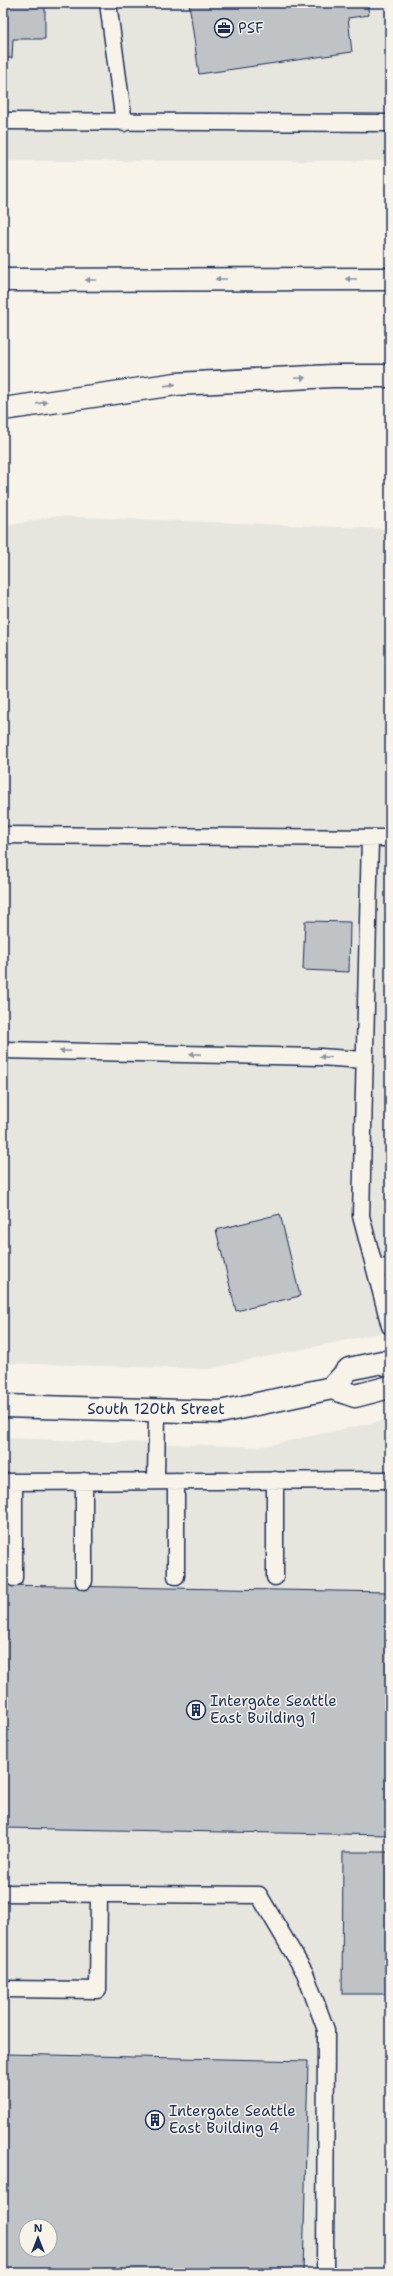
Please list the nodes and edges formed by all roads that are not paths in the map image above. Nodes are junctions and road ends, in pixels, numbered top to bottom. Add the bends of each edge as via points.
1 (108, 3) edge
2 (3, 121) edge
3 (124, 123) junction
4 (390, 123) edge
5 (390, 279) edge
6 (3, 280) edge
7 (390, 376) edge
8 (3, 409) edge
9 (3, 835) edge
10 (370, 838) junction
11 (390, 838) edge
12 (3, 1050) edge
13 (364, 1060) junction
14 (382, 1268) edge
15 (390, 1326) edge
16 (390, 1366) edge
17 (390, 1387) edge
18 (332, 1388) junction
19 (3, 1406) edge
20 (157, 1410) junction
21 (156, 1480) junction
22 (176, 1480) junction
23 (275, 1480) junction
24 (390, 1480) edge
25 (84, 1481) junction
26 (8, 1482) edge
27 (176, 1576) dead end
28 (275, 1577) dead end
29 (14, 1578) dead end
30 (84, 1581) dead end
31 (3, 1893) edge
32 (99, 1894) junction
33 (3, 1989) edge
34 (325, 2273) edge

1 - 3 lane
2 - 3 lane
3 - 4 lane
5 -> 6 main road
8 -> 7 main road via 176,384 332,376
9 - 10 lane
10 - 11 lane
10 - 13 lane
13 -> 12 lane
13 - 14 lane via 361,1216
14 - 15 lane
16 - 18 main road via 382,1362 349,1369
17 - 18 main road via 355,1396
18 - 20 main road, South 120th Street via 220,1412
19 - 20 main road, South 120th Street
20 - 21 lane
21 - 22 lane
21 - 25 lane
22 - 23 lane
22 - 27 lane
23 - 24 lane
23 - 28 lane
25 - 26 lane
25 - 30 lane
26 - 29 lane
31 - 32 lane
32 - 33 lane via 98,1990
32 - 34 lane via 260,1894 305,1973 326,2030

